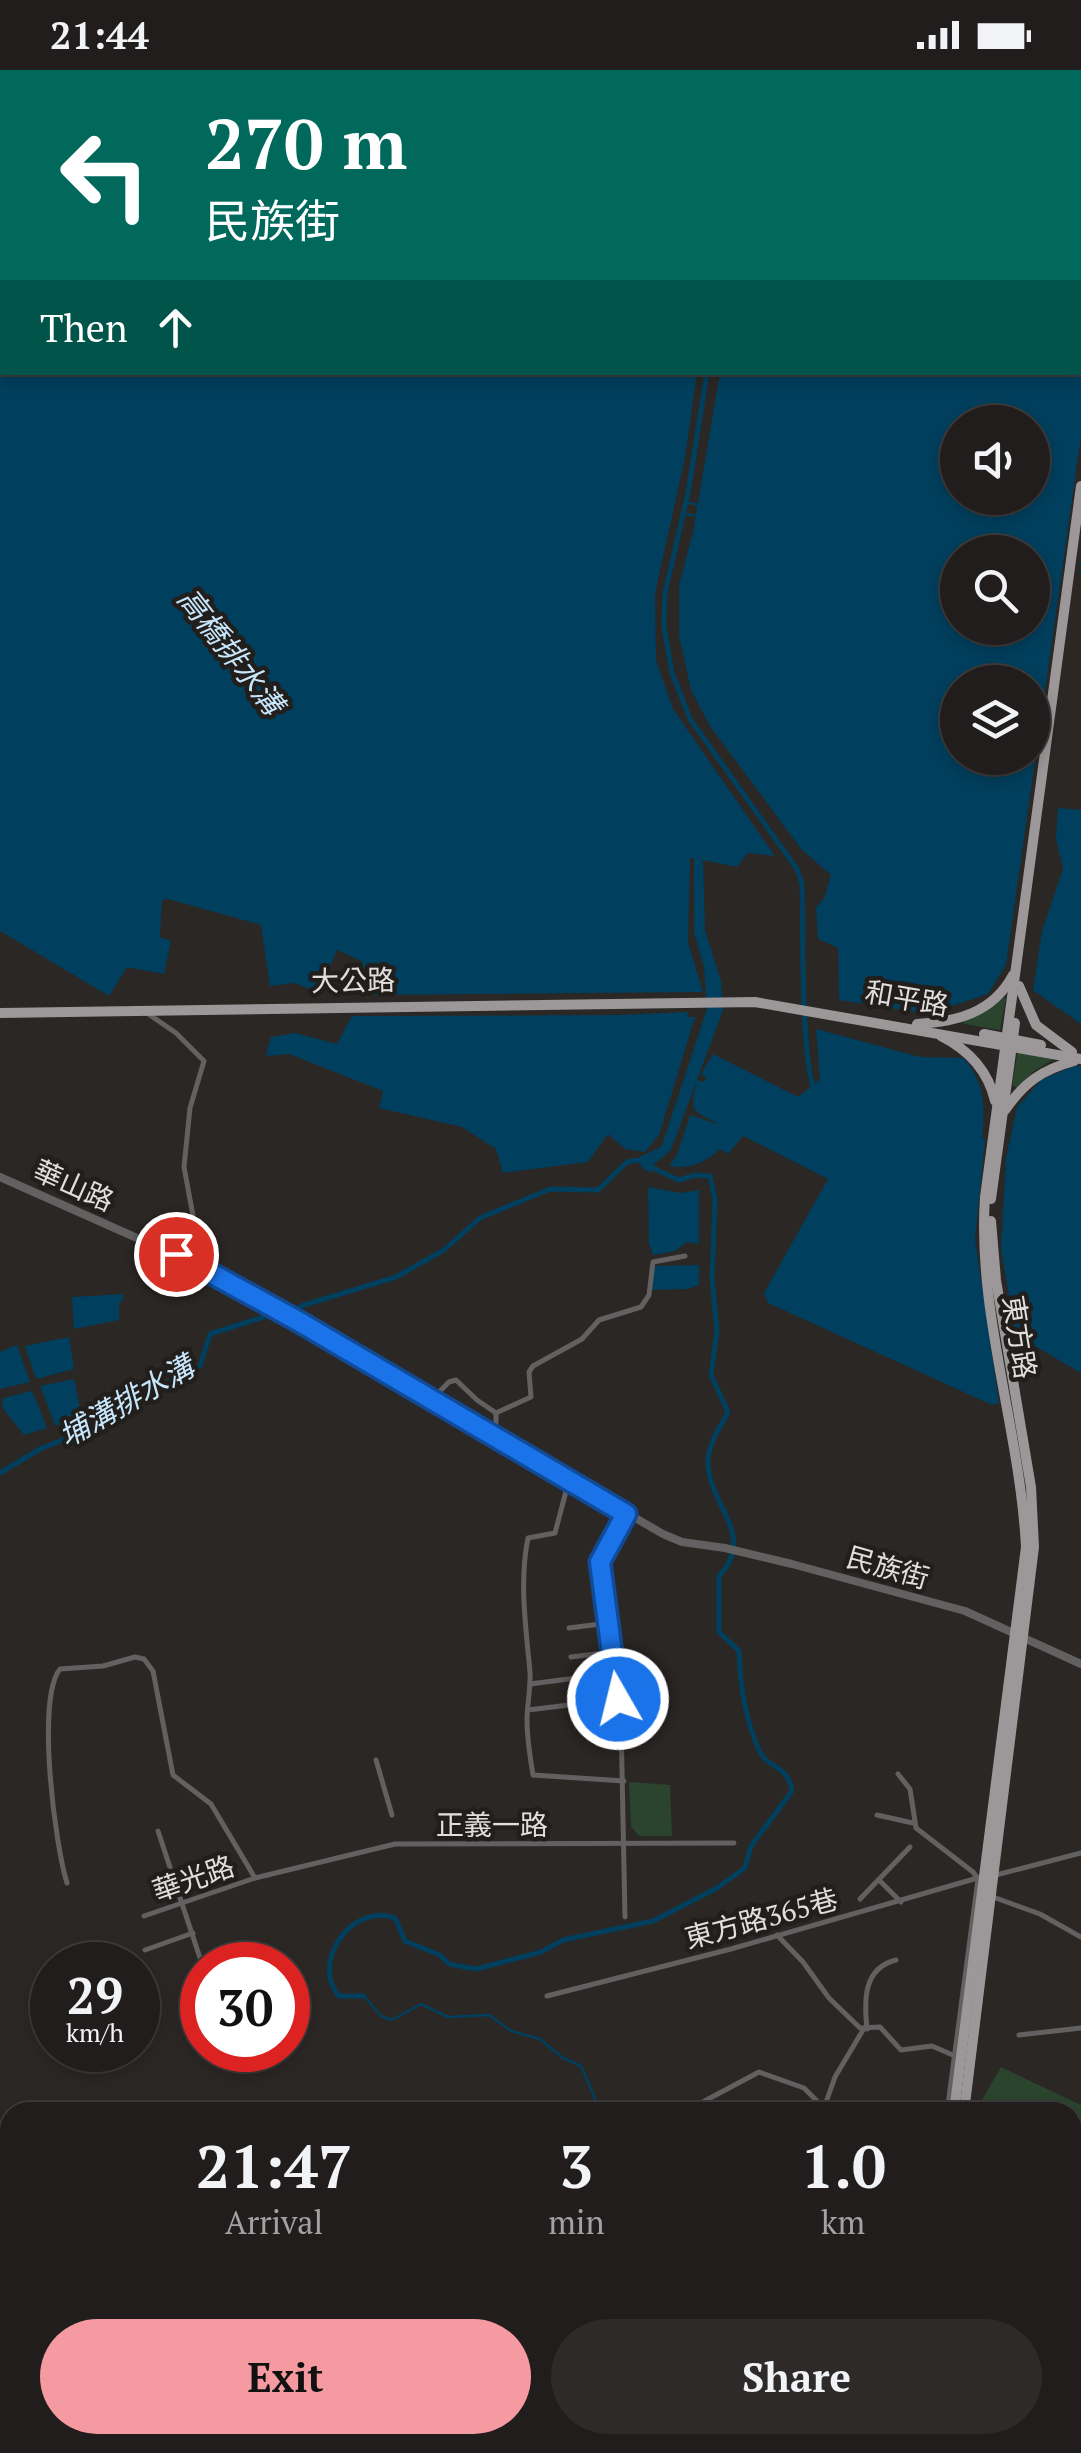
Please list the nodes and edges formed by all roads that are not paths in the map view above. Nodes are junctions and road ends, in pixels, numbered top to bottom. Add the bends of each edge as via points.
1 (1081, 486) edge
2 (1081, 524) edge
3 (1072, 569) junction
4 (1016, 965) junction
5 (1019, 986) junction
6 (724, 1000) joint
7 (346, 1006) junction
8 (126, 1008) junction
9 (0, 1010) edge
10 (144, 1011) junction
11 (917, 1026) junction
12 (1009, 1042) junction
13 (1078, 1056) edge
14 (1000, 1113) junction
15 (0, 1177) edge
16 (685, 1256) dead end
17 (183, 1258) junction
18 (430, 1400) junction
19 (496, 1413) junction
20 (492, 1436) junction
21 (569, 1480) junction
22 (626, 1514) junction
23 (608, 1623) junction
24 (568, 1628) dead end
25 (1020, 1635) junction
26 (612, 1652) junction
27 (571, 1657) dead end
28 (1081, 1664) edge
29 (614, 1673) junction
30 (530, 1684) junction
31 (618, 1699) junction
32 (528, 1710) junction
33 (376, 1760) dead end
34 (898, 1774) dead end
35 (624, 1781) junction
36 (392, 1815) dead end
37 (877, 1815) dead end
38 (914, 1823) junction
39 (158, 1831) dead end
40 (734, 1842) dead end
41 (623, 1843) junction
42 (910, 1847) dead end
43 (1081, 1852) edge
44 (985, 1877) junction
45 (255, 1878) junction
46 (878, 1880) junction
47 (67, 1883) dead end
48 (992, 1897) junction
49 (860, 1899) dead end
50 (183, 1902) junction
51 (901, 1902) junction
52 (144, 1916) dead end
53 (625, 1917) dead end
54 (192, 1933) junction
55 (778, 1936) junction
56 (1081, 1937) edge
57 (195, 1942) edge
58 (160, 1945) edge
59 (896, 1960) dead end
60 (547, 1996) dead end
61 (1081, 2028) edge
62 (865, 2030) junction
63 (1019, 2036) dead end
64 (955, 2056) junction
65 (964, 2073) junction
66 (702, 2102) edge
67 (818, 2102) edge
68 (826, 2102) edge
69 (951, 2102) edge
70 (954, 2102) edge
71 (964, 2102) edge

1 - 3 main road
2 - 3 main road
3 - 4 main road, 東方路
3 - 5 main road, 東方路
4 - 11 main road via 1001,993 975,1013
4 - 12 main road, 東方路
5 - 12 main road, 東方路
5 - 13 main road via 1036,1025
6 - 7 main road, 大公路
6 - 11 main road, 和平路
7 - 8 main road, 大公路
7 - 10 main road, 大公路
8 - 9 main road, 大公路
8 - 10 main road, 大公路
10 - 17 street via 204,1061 190,1108 184,1166 194,1221
11 - 12 main road, 和平路
11 - 14 main road via 978,1064
12 - 13 main road, 和平路
12 - 14 main road, 東方路
13 - 14 main road via 1036,1074
14 - 25 main road, 東方路 via 984,1228 1024,1514
15 - 17 street, 華山路
16 - 19 street via 653,1262 641,1307 599,1320 582,1339 538,1361 529,1372 531,1397
17 - 18 street, 華山路
18 - 19 street via 456,1380
18 - 20 street
19 - 20 street
20 - 21 street
21 - 22 street
21 - 30 street via 556,1533 528,1538 526,1546
22 - 23 street via 600,1562
22 - 25 street, 民族街 via 682,1542 964,1611
23 - 24 street
23 - 26 street
25 - 28 street, 民族街
25 - 44 main road, 東方路
26 - 27 street
26 - 29 street
29 - 30 street
29 - 31 street
30 - 32 street
31 - 32 street
31 - 35 street
32 - 35 street via 532,1775
33 - 36 street
34 - 38 street via 910,1789
35 - 41 street
37 - 38 street
38 - 44 street via 920,1834
39 - 50 street
40 - 41 street, 正義一路
41 - 45 street, 正義一路 via 395,1844
41 - 53 street
42 - 46 street
43 - 44 street, 東方路365巷
44 - 48 main road, 東方路
44 - 51 street, 東方路365巷
44 - 64 street
44 - 65 main road, 東方路
45 - 47 street via 211,1804 174,1775 152,1671 135,1656 60,1669 52,1686 50,1784
45 - 50 street, 華光路
46 - 49 street
46 - 51 street
48 - 56 street
48 - 65 main road, 東方路
50 - 52 street, 華光路
50 - 54 street
51 - 55 street, 東方路365巷
54 - 57 street
54 - 58 street
55 - 60 street, 東方路365巷
55 - 62 street
59 - 62 street via 870,1978
61 - 63 street
62 - 64 street via 880,2027 901,2050 932,2046
62 - 68 street
64 - 69 street
65 - 70 main road, 東方路
65 - 71 main road, 東方路
66 - 67 street via 758,2072 804,2088

